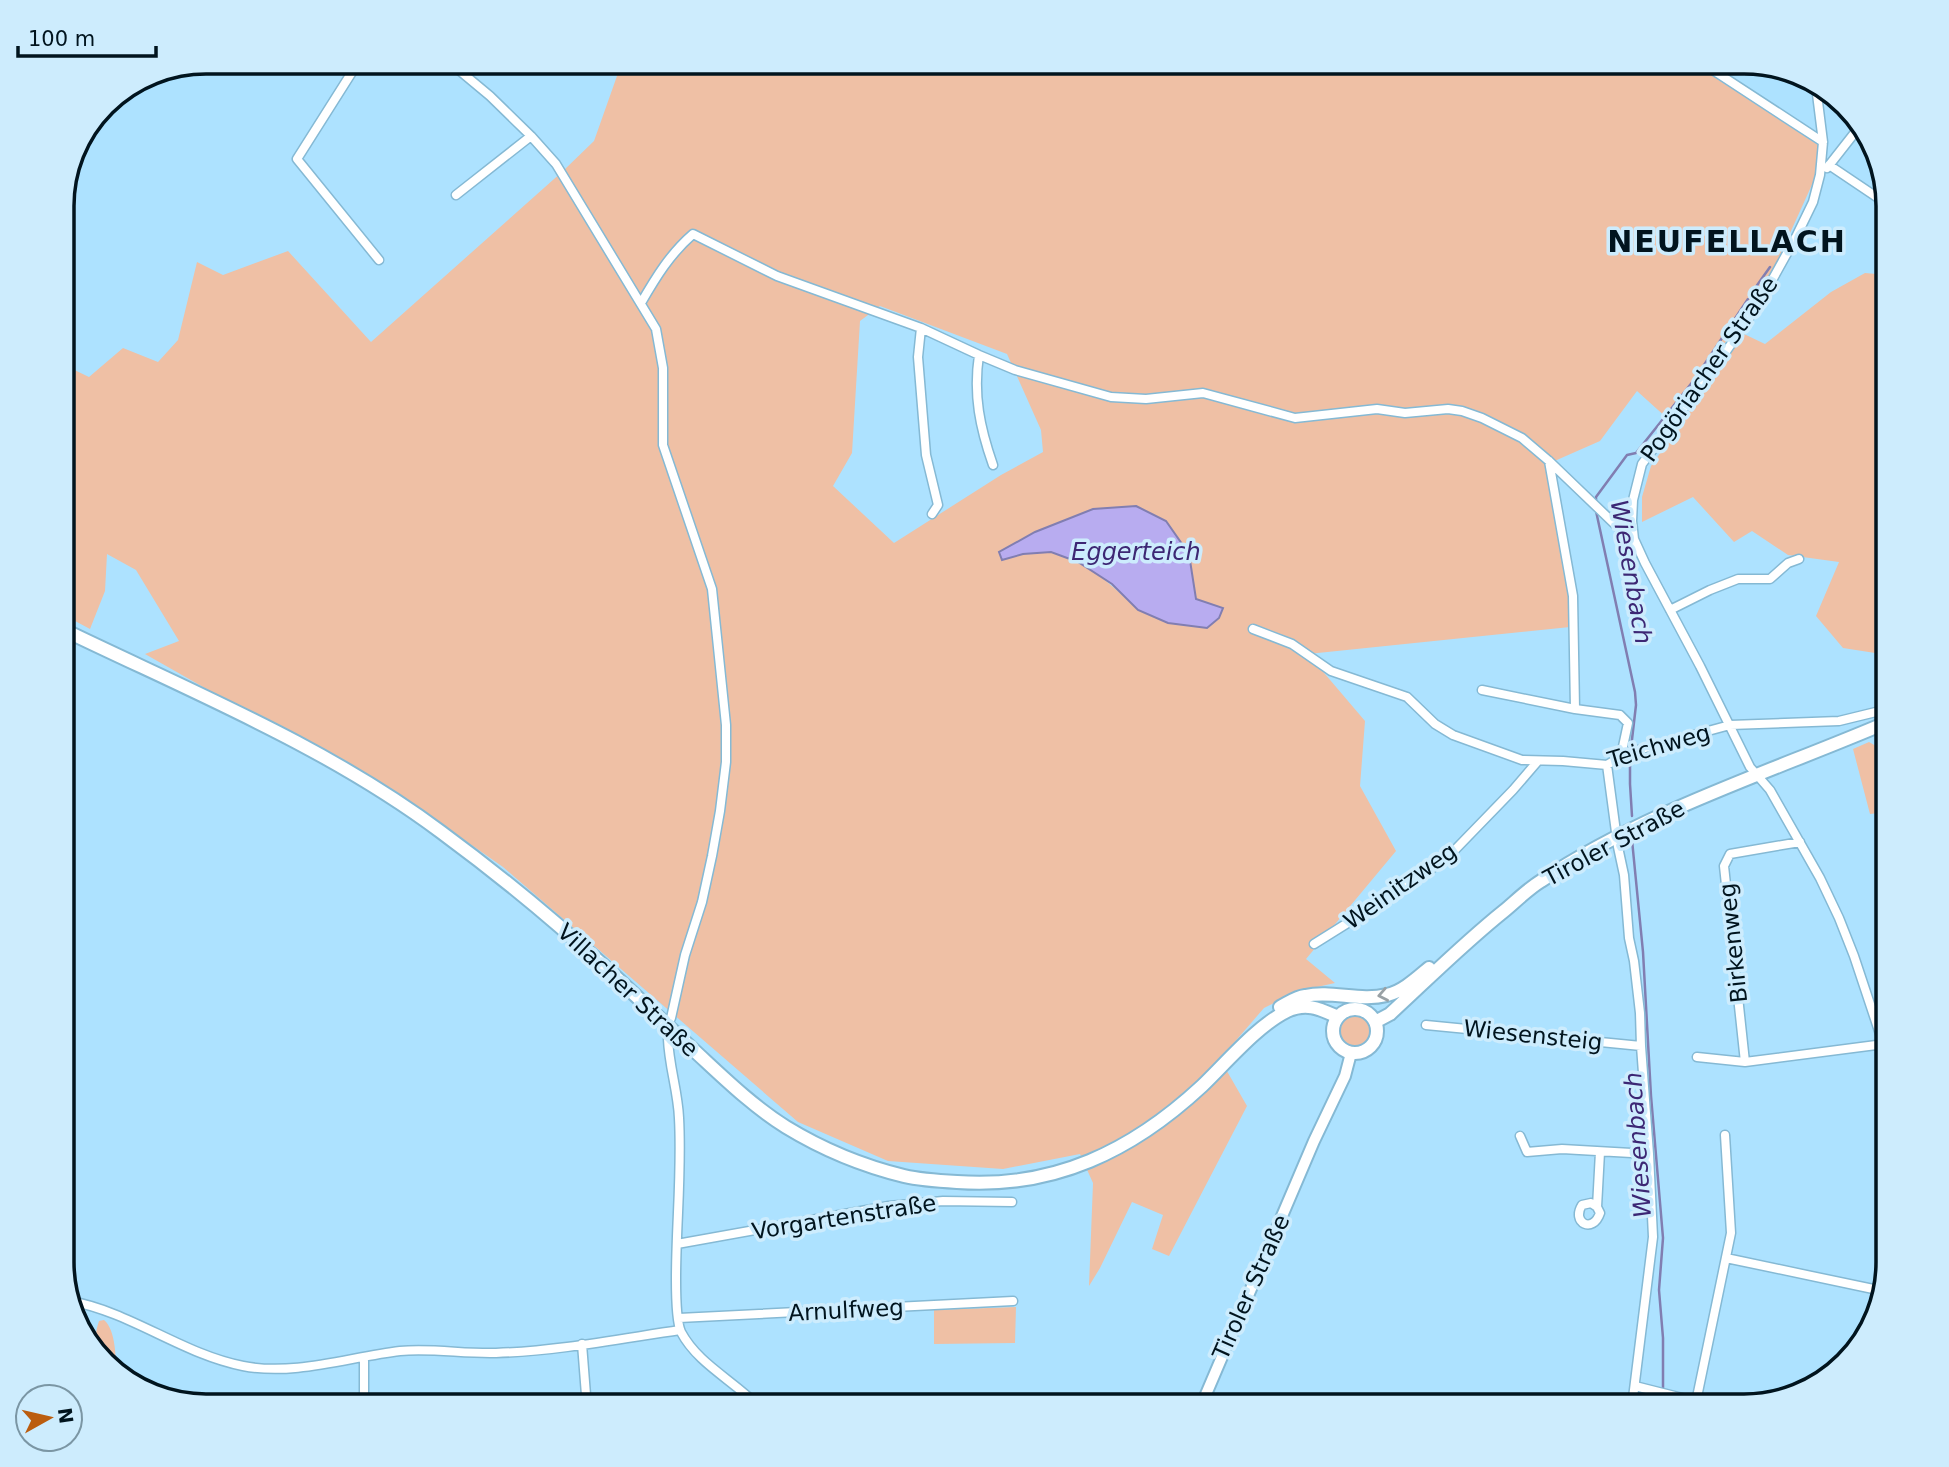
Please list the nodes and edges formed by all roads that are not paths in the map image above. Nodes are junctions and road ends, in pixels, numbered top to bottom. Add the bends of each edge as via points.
1 (351, 74) edge
2 (464, 74) edge
3 (1719, 74) edge
4 (1817, 96) edge
5 (1854, 134) edge
6 (531, 136) junction
7 (1823, 142) junction
8 (1829, 165) junction
9 (1820, 176) junction
10 (456, 195) dead end
11 (1875, 195) edge
12 (379, 260) dead end
13 (641, 303) junction
14 (921, 328) junction
15 (979, 355) junction
16 (1549, 461) junction
17 (993, 465) dead end
18 (932, 514) dead end
19 (1634, 539) junction
20 (1799, 559) dead end
21 (1670, 610) junction
22 (1253, 629) dead end
23 (74, 635) edge
24 (1482, 690) dead end
25 (1575, 709) junction
26 (1876, 712) edge
27 (1730, 725) junction
28 (1876, 727) edge
29 (1628, 754) junction
30 (1538, 761) junction
31 (1607, 765) junction
32 (1757, 775) junction
33 (1617, 836) junction
34 (1800, 842) junction
35 (1314, 944) dead end
36 (1442, 964) junction
37 (1338, 1017) junction
38 (671, 1018) dead end
39 (1876, 1021) edge
40 (1375, 1022) junction
41 (1426, 1025) dead end
42 (1259, 1031) junction
43 (668, 1039) dead end
44 (1876, 1045) edge
45 (1640, 1046) junction
46 (1351, 1053) junction
47 (1697, 1057) dead end
48 (1745, 1062) junction
49 (1725, 1135) dead end
50 (1520, 1136) dead end
51 (1600, 1152) junction
52 (1649, 1154) junction
53 (1013, 1202) dead end
54 (1597, 1207) dead end
55 (677, 1244) junction
56 (1726, 1258) junction
57 (1872, 1289) edge
58 (1013, 1301) dead end
59 (81, 1303) edge
60 (679, 1318) junction
61 (680, 1330) junction
62 (582, 1344) junction
63 (365, 1357) junction
64 (1635, 1386) junction
65 (364, 1394) edge
66 (586, 1394) edge
67 (746, 1394) edge
68 (1206, 1394) edge
69 (1634, 1394) edge
70 (1669, 1394) edge
71 (1698, 1394) edge

1 - 12 street via 297,159
2 - 6 street
3 - 7 street
4 - 7 street, Pogöriacher Straße
5 - 8 street
6 - 10 street
6 - 13 street via 556,164
7 - 9 street, Pogöriacher Straße
8 - 9 street
8 - 11 street
9 - 19 street, Pogöriacher Straße via 1813,202 1760,302 1642,464 1633,500
13 - 14 street via 662,266 693,234 777,276
13 - 38 street via 656,329 663,368 663,445 712,589 726,725 726,762 714,845
14 - 15 street
14 - 18 street via 918,357 926,454 938,505
15 - 16 street via 1111,397 1146,399 1203,393 1295,418 1377,409 1462,411 1522,438
15 - 17 street via 975,379 982,431
16 - 19 street
16 - 25 street via 1573,596
19 - 21 street, Pogöriacher Straße
20 - 21 street via 1770,579 1738,579
21 - 27 street, Pogöriacher Straße
22 - 30 street, Teichweg via 1292,644 1331,671 1407,697 1453,736 1522,760
23 - 42 main road, Villacher Straße via 246,717 399,803 543,912 757,1106 837,1154 907,1177 938,1181 989,1183 1042,1177 1125,1145 1177,1108
24 - 25 street
25 - 29 street via 1619,715 1628,723
26 - 27 street, Teichweg via 1839,721
27 - 29 street, Teichweg
27 - 32 street, Pogöriacher Straße
28 - 32 main road, Tiroler Straße
29 - 31 street, Teichweg
30 - 31 street, Teichweg
30 - 35 street, Weinitzweg via 1448,857
31 - 33 street
32 - 33 main road, Tiroler Straße
32 - 34 street, Pogöriacher Straße
33 - 36 main road, Tiroler Straße via 1539,882
33 - 45 street via 1640,1013
34 - 39 street, Pogöriacher Straße via 1839,918
34 - 48 street, Birkenweg via 1730,854 1724,866
36 - 40 main road, Tiroler Straße via 1390,1014
36 -> 42 main road via 1390,995 1302,996 1269,1013 1258,1023
37 - 40 main road via 1356,1009
37 - 42 main road via 1303,1007
37 - 46 main road via 1334,1037 1339,1047
40 - 46 main road via 1374,1043 1365,1051
41 - 45 street, Wiesensteig
43 - 55 street via 679,1115
44 - 48 street
45 - 52 street
46 - 68 main road, Tiroler Straße
47 - 48 street
49 - 56 street via 1731,1233
50 - 51 street via 1527,1152
51 - 52 street
51 - 54 street
52 - 64 street via 1653,1237
53 - 55 street, Vorgartenstraße via 889,1206
55 - 60 street
56 - 57 street
56 - 71 street
58 - 60 street, Arnulfweg
59 - 63 street via 241,1366 294,1368
60 - 61 street
61 - 62 street
61 - 67 street via 699,1357
62 - 63 street via 497,1353 402,1351
62 - 66 street
63 - 65 street
64 - 69 street
64 - 70 street

